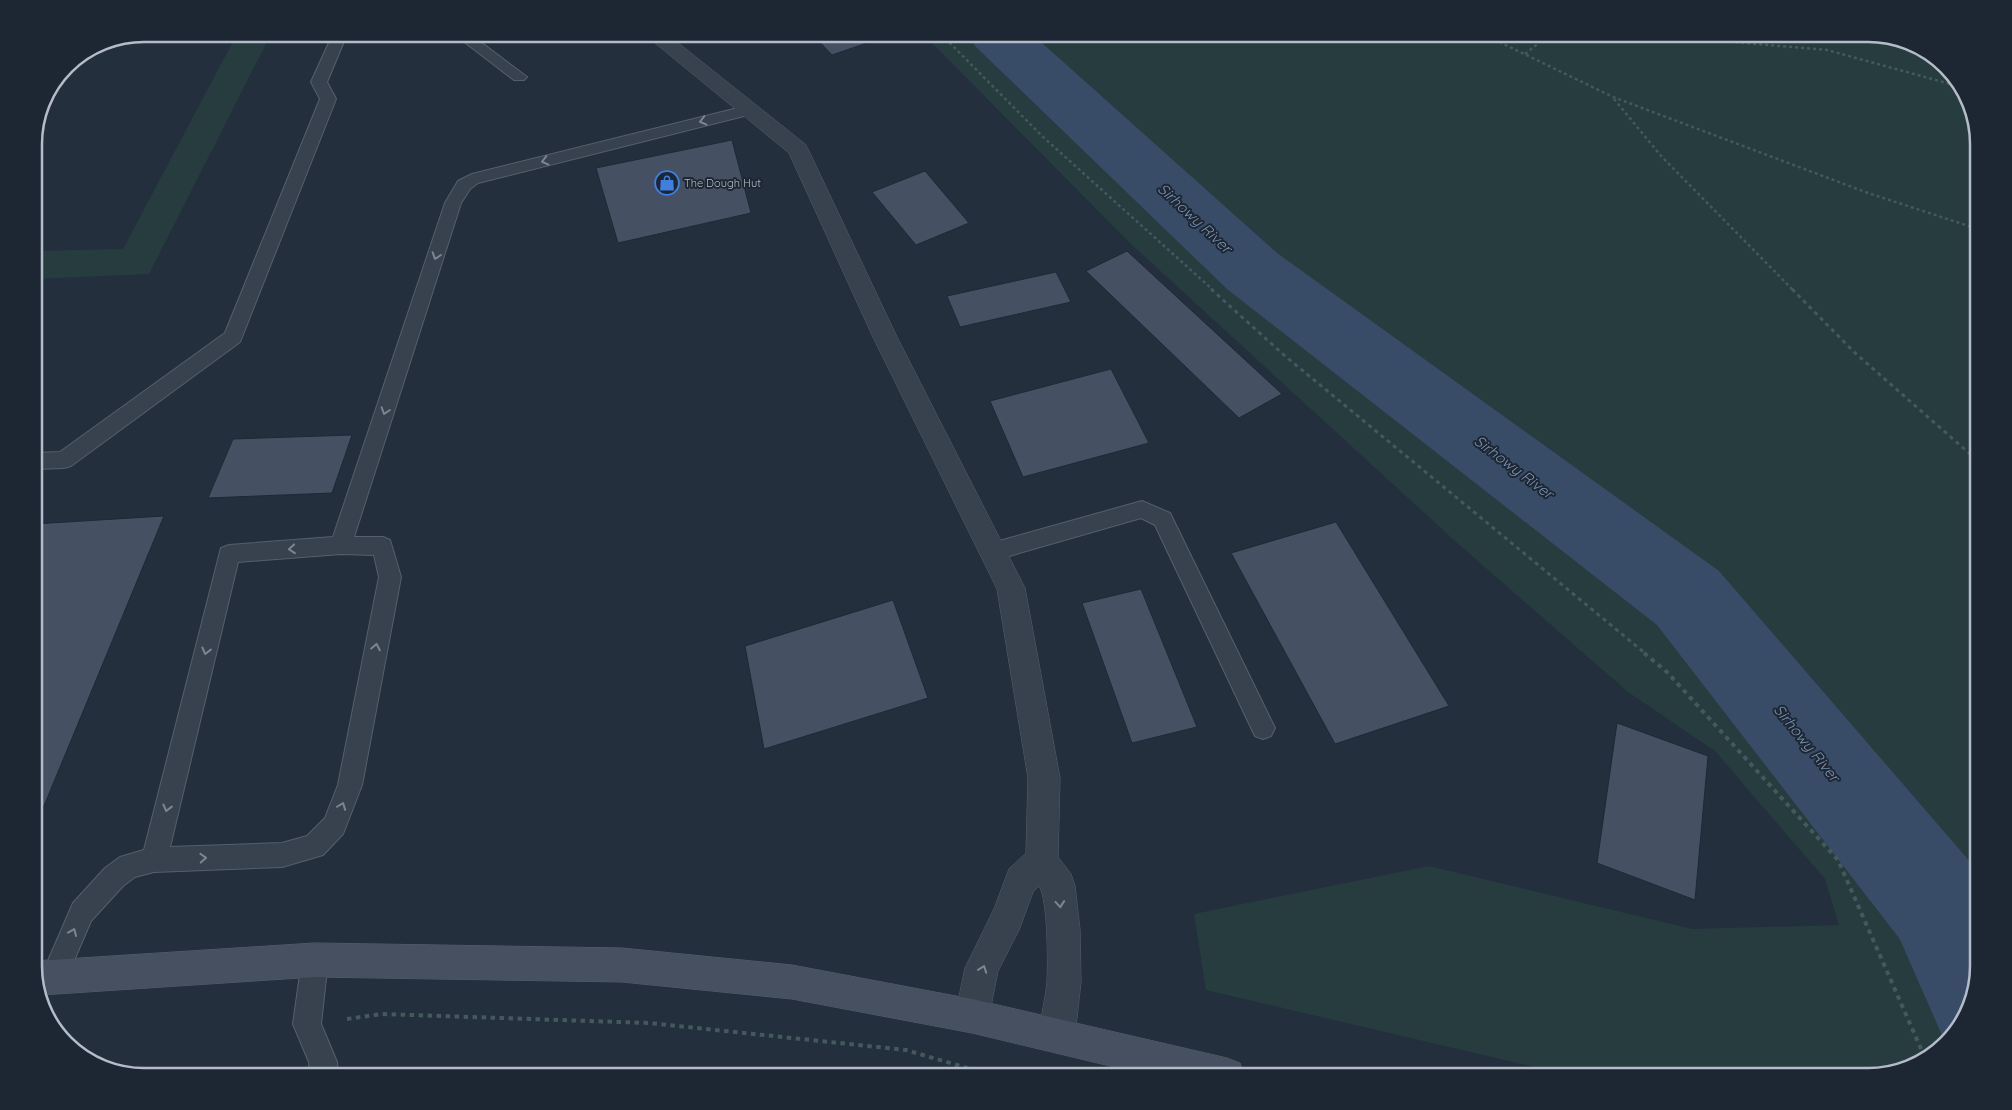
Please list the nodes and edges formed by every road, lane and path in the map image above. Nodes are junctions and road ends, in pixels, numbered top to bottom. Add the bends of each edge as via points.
1 (1500, 42) edge
2 (1540, 42) edge
3 (1734, 42) edge
4 (336, 43) edge
5 (473, 43) edge
6 (667, 43) edge
7 (949, 43) edge
8 (1525, 54) junction
9 (519, 77) dead end
10 (1949, 84) edge
11 (1613, 97) junction
12 (750, 110) junction
13 (1969, 226) edge
14 (1969, 453) edge
15 (43, 461) edge
16 (341, 545) junction
17 (992, 552) junction
18 (1263, 728) dead end
19 (154, 860) junction
20 (1041, 861) junction
21 (315, 960) junction
22 (45, 978) edge
23 (972, 1016) junction
24 (307, 1024) junction
25 (1058, 1035) junction
26 (1922, 1051) edge
27 (323, 1068) edge
28 (967, 1068) edge
29 (1194, 1068) edge

1 - 8 path
2 - 8 path
3 - 10 path via 1827,50
4 - 15 lane via 318,82 328,99 233,337 64,460
5 - 9 lane
6 - 12 street
7 - 26 path via 1042,136 1285,356 1667,672 1838,860
8 - 11 path
11 - 13 path via 1868,193
11 - 14 path via 1662,157 1854,352
12 -> 16 lane via 472,179 464,185 453,203
12 - 17 street via 798,149 884,336
16 -> 19 lane via 229,554
19 -> 16 lane via 282,855 314,846 334,826 350,785 390,577 383,546
17 - 18 lane via 1142,509 1163,519
17 - 20 street via 1011,588 1044,778
22 -> 19 lane via 82,912 129,866
23 -> 20 street via 982,968 1021,881
20 -> 25 street via 1059,886 1060,895 1064,982
21 - 22 main road
21 - 23 main road via 622,965 792,982
21 - 24 lane
23 - 25 main road
24 - 27 lane
24 - 28 path via 382,1014 649,1023 906,1050
25 - 29 main road

